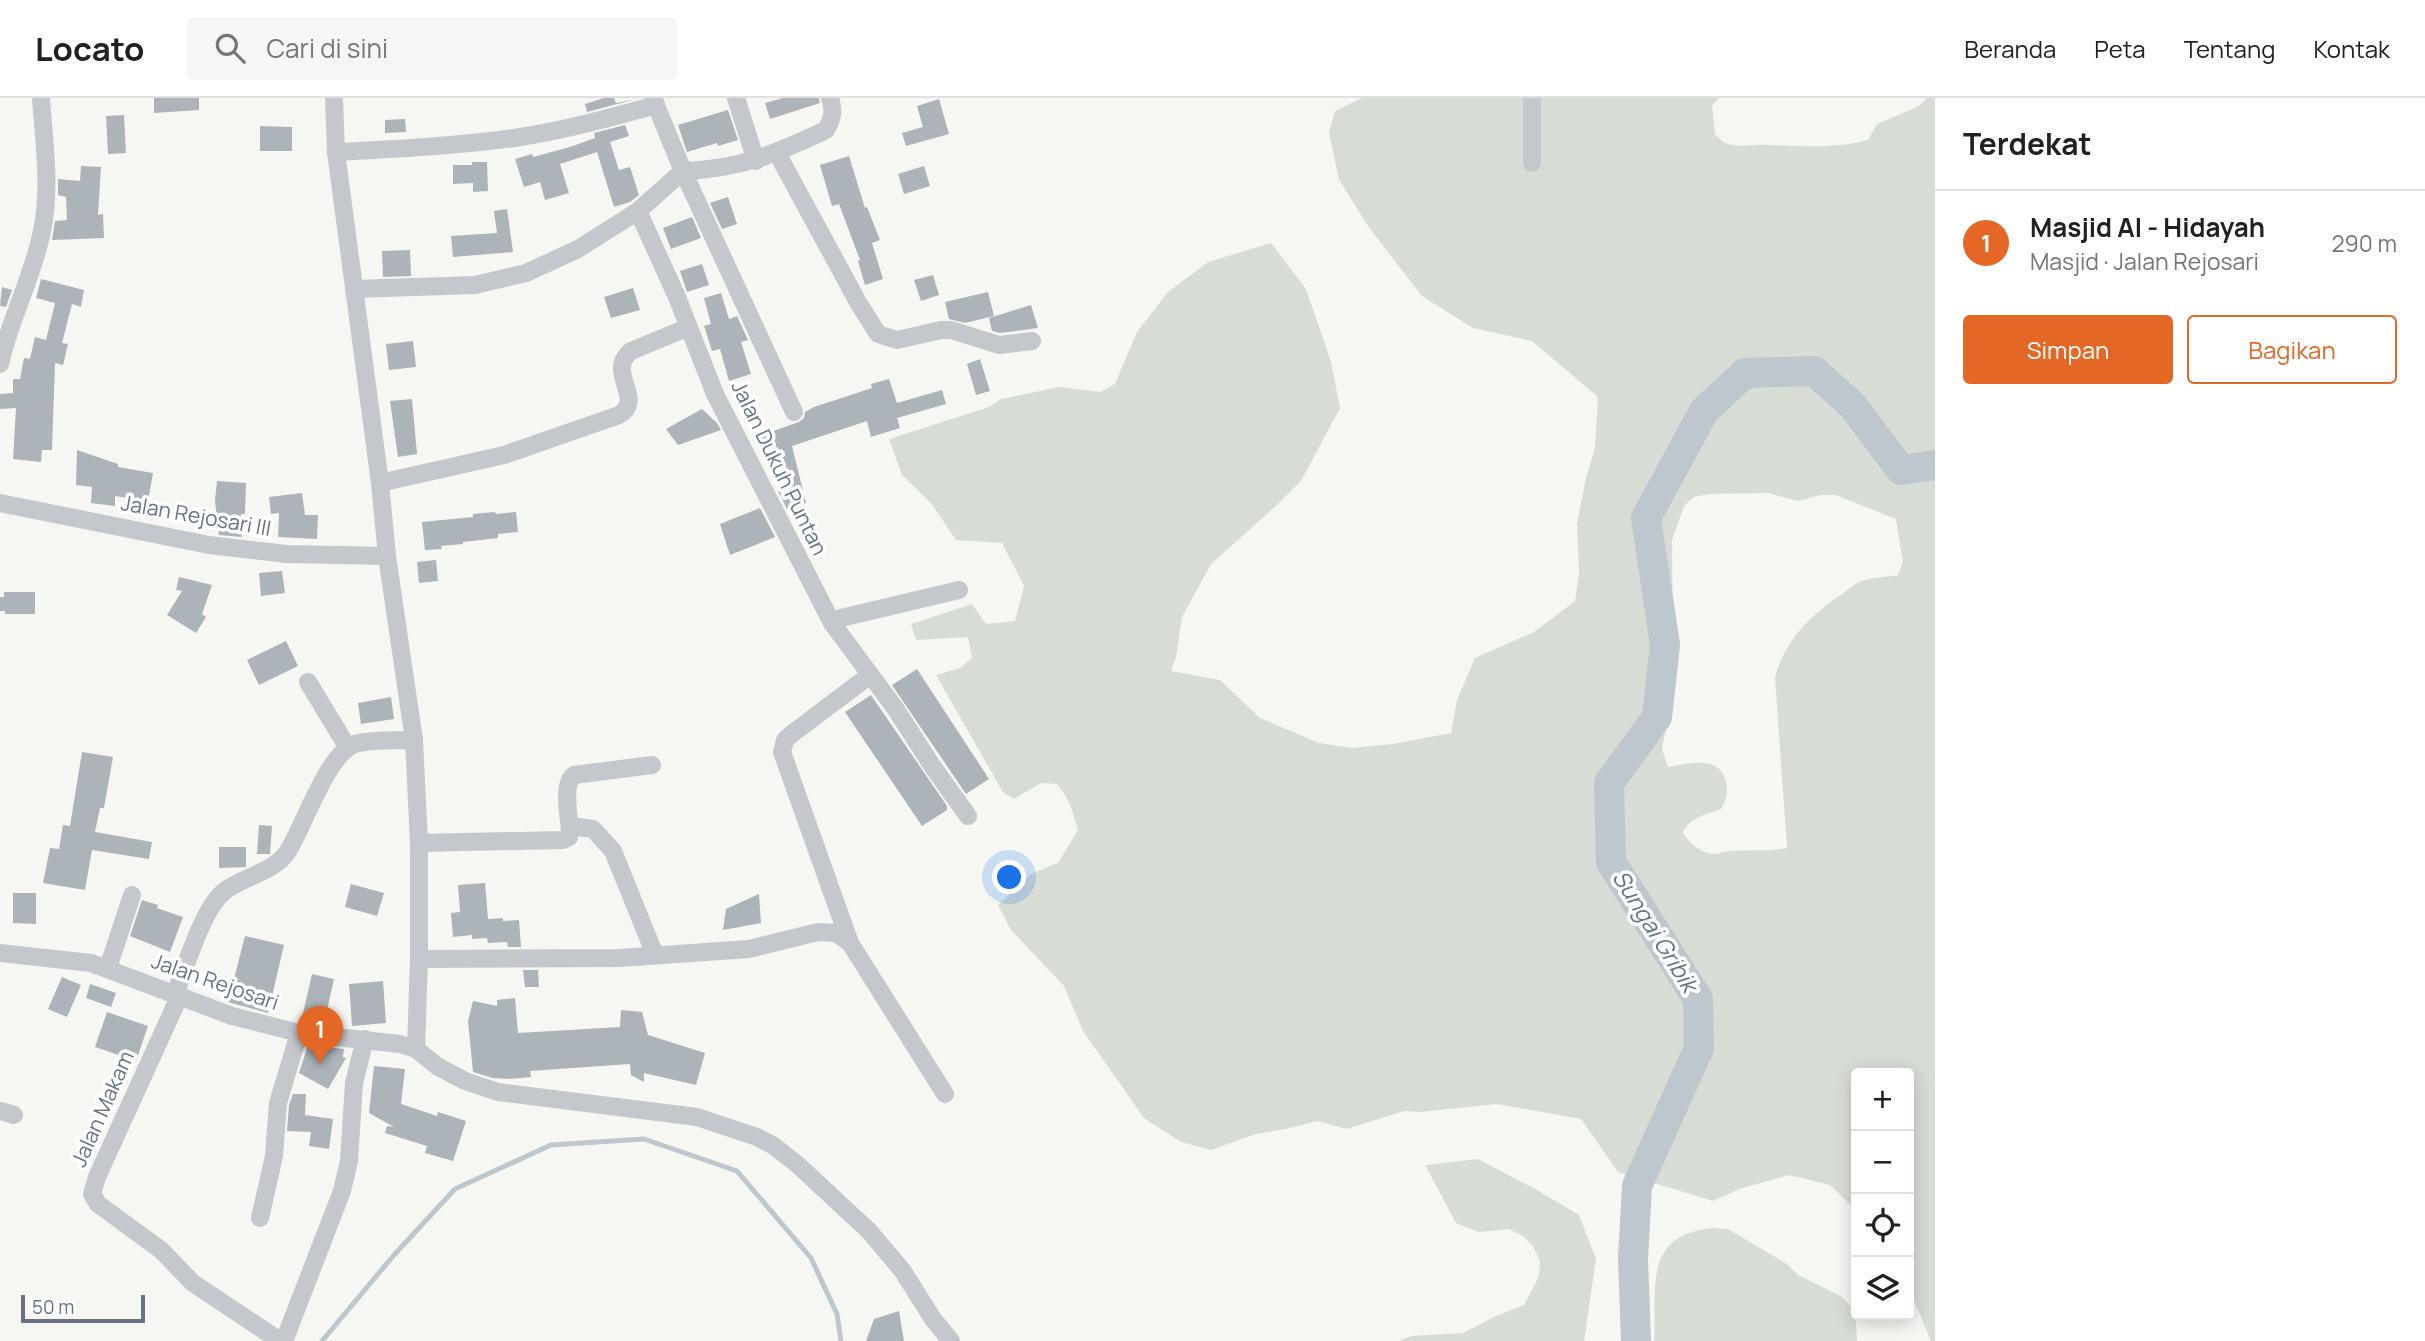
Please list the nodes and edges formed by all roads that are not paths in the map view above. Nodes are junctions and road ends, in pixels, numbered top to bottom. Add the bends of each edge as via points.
1 (41, 98) edge
2 (334, 98) edge
3 (736, 98) edge
4 (830, 98) edge
5 (1532, 98) edge
6 (655, 102) edge
7 (336, 152) junction
8 (777, 153) junction
9 (756, 161) junction
10 (1532, 163) dead end
11 (683, 171) junction
12 (638, 211) junction
13 (354, 289) junction
14 (5, 322) edge
15 (689, 327) junction
16 (1032, 341) dead end
17 (0, 364) edge
18 (794, 412) dead end
19 (380, 483) junction
20 (0, 503) edge
21 (387, 556) junction
22 (959, 590) dead end
23 (832, 623) junction
24 (870, 675) junction
25 (308, 682) dead end
26 (414, 740) junction
27 (348, 748) junction
28 (652, 765) dead end
29 (968, 816) dead end
30 (570, 826) junction
31 (419, 843) junction
32 (132, 895) dead end
33 (850, 943) junction
34 (0, 953) edge
35 (655, 955) junction
36 (419, 959) junction
37 (108, 968) junction
38 (177, 995) junction
39 (299, 1033) junction
40 (365, 1039) junction
41 (416, 1049) junction
42 (944, 1094) dead end
43 (260, 1218) dead end
44 (951, 1341) edge

1 - 14 street via 46,164 42,232 24,294
2 - 7 street
3 - 9 street
4 - 8 street via 833,109 826,130
5 - 10 street
6 - 7 street via 585,125 515,138
6 - 11 street
7 - 13 street
8 - 9 street
8 - 16 street via 878,334 897,340 951,330 999,345
9 - 11 street
11 - 12 street
11 - 18 street
12 - 13 street via 526,273 475,285
12 - 15 street, Jalan Dukuh Puntan
13 - 19 street
14 - 17 street
15 - 19 street via 625,356 622,368 629,401 619,415 504,455
15 - 23 street, Jalan Dukuh Puntan via 715,394
19 - 21 street
20 - 21 street, Jalan Rejosari III via 209,544 286,554
21 - 26 street
22 - 23 street
23 - 24 street, Jalan Dukuh Puntan
24 - 29 street, Jalan Dukuh Puntan
24 - 33 street via 793,733 782,752
25 - 27 street
26 - 27 street
26 - 31 street
27 - 38 street via 311,803 288,851 274,865 227,889 210,906
28 - 30 street via 574,775 566,786
30 - 31 street via 569,837 563,840
30 - 35 street via 593,829 613,851
31 - 36 street
32 - 37 street
33 - 35 street via 836,933 818,932 749,949
33 - 42 street
34 - 37 street, Jalan Rejosari
35 - 36 street
36 - 41 street
37 - 38 street, Jalan Rejosari
38 - 39 street, Jalan Rejosari via 232,1016
38 - 40 street, Jalan Makam via 92,1194 98,1204 161,1250 193,1283 277,1339 286,1336 342,1191 354,1083
39 - 40 street, Jalan Rejosari
39 - 43 street via 278,1103 274,1156
40 - 41 street, Jalan Rejosari
41 - 44 street, Jalan Rejosari via 464,1081 498,1092 697,1117 774,1146 869,1231

